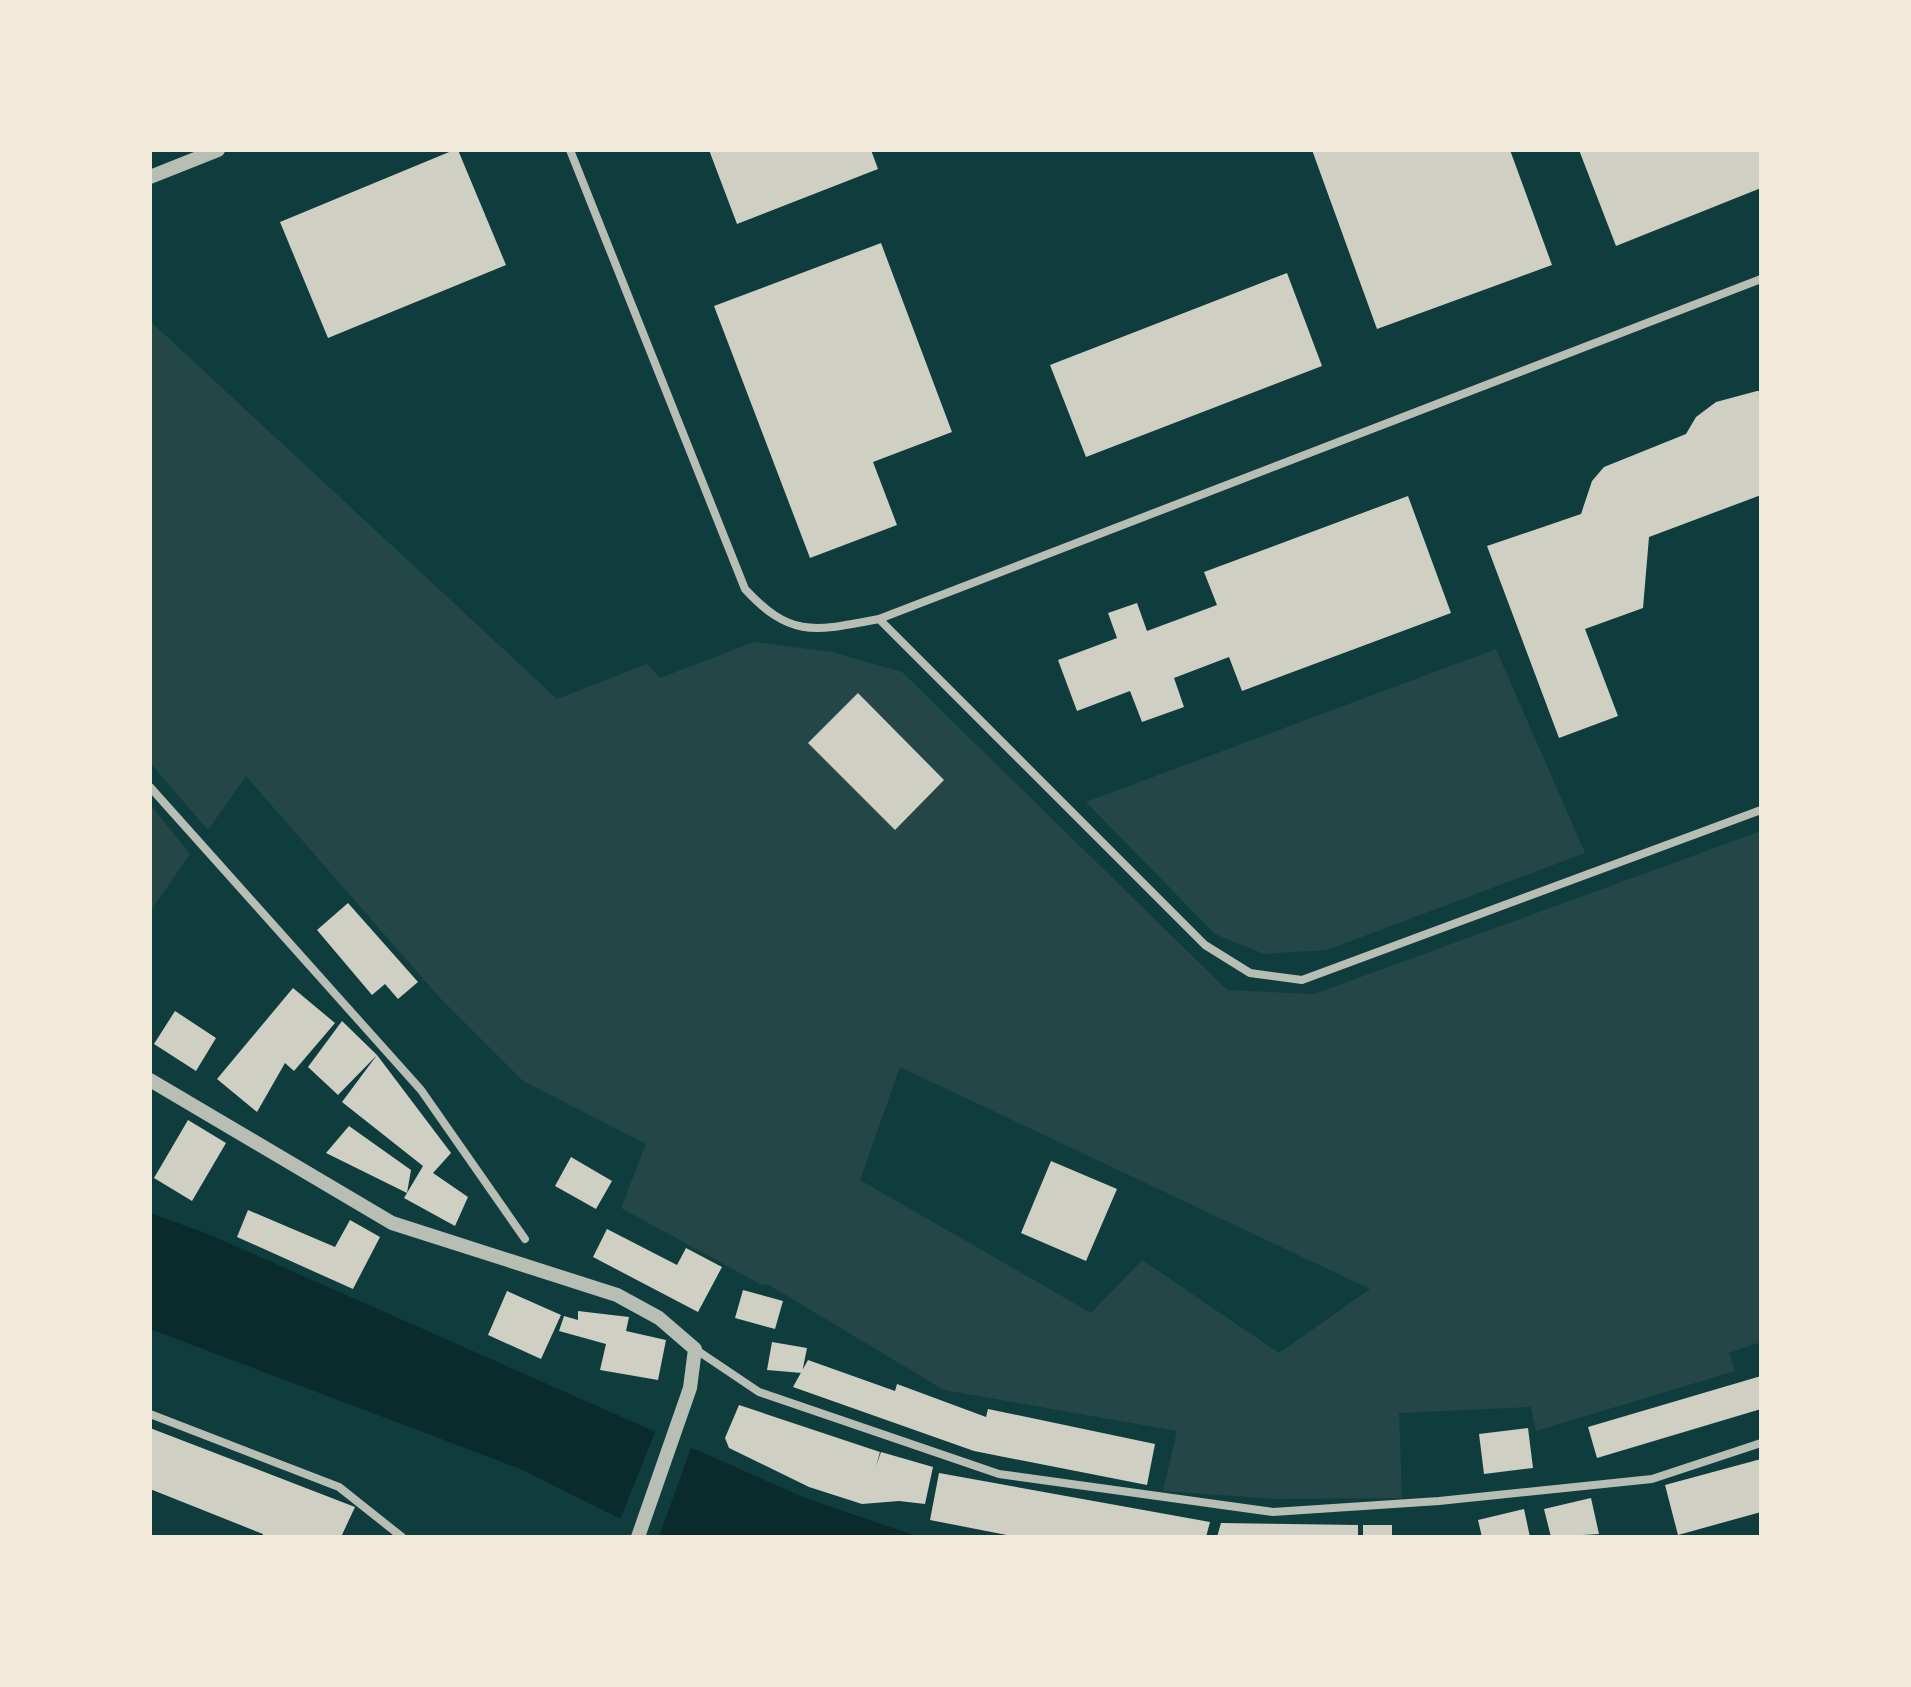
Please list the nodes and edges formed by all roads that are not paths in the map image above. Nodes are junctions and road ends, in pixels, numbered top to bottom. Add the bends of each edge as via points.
1 (218, 150) edge
2 (570, 150) edge
3 (150, 177) edge
4 (1761, 279) edge
5 (879, 619) junction
6 (150, 787) edge
7 (1761, 810) edge
8 (150, 1080) edge
9 (525, 1239) dead end
10 (695, 1349) junction
11 (150, 1414) edge
12 (1761, 1443) edge
13 (402, 1537) edge
14 (638, 1537) edge

1 - 3 street
2 - 5 street via 745,589 769,615 790,626 835,628
4 - 5 street
5 - 7 street via 1205,945 1250,973 1302,980
6 - 9 street via 421,1090
8 - 10 street via 392,1223 617,1295 659,1318
10 - 12 street via 759,1392 999,1474 1273,1512 1652,1479
10 - 14 street via 690,1388
11 - 13 street via 339,1487

